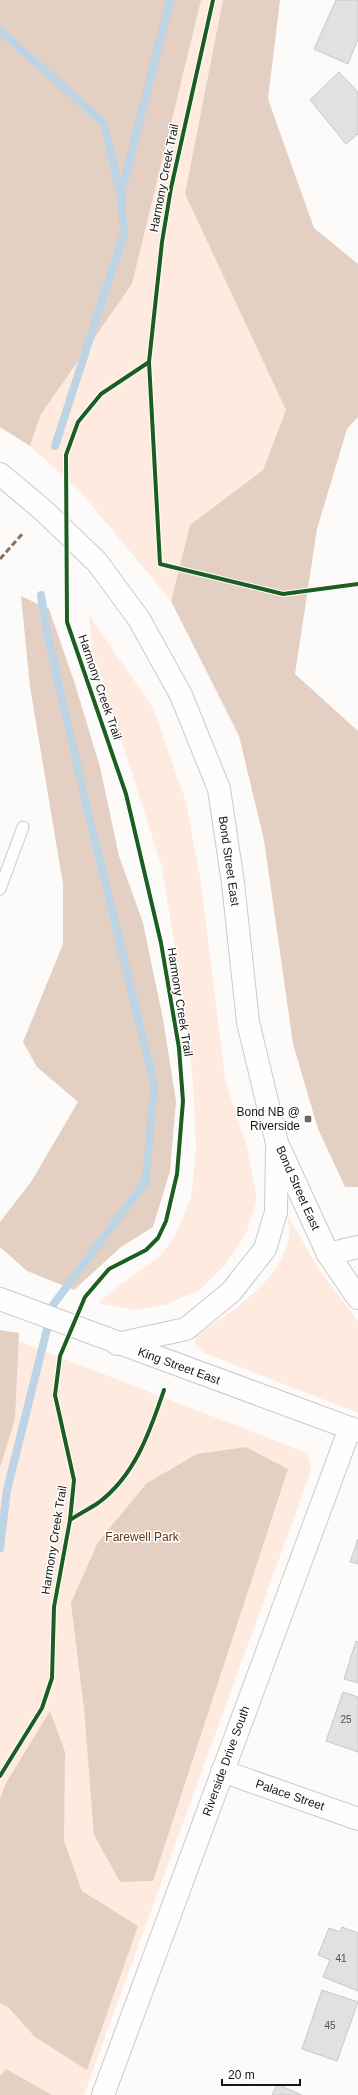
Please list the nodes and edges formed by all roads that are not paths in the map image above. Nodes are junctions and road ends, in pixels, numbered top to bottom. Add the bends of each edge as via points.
1 (0, 474) edge
2 (23, 827) dead end
3 (0, 889) edge
4 (277, 1143) junction
5 (358, 1247) edge
6 (328, 1254) junction
7 (358, 1298) edge
8 (0, 1299) edge
9 (117, 1344) junction
10 (354, 1430) edge
11 (222, 1771) junction
12 (358, 1819) edge
13 (103, 2095) edge

1 - 4 main road, Bond Street East via 44,511 97,562 139,619 181,695 219,789 233,883 248,1022
2 - 3 lane
4 - 6 main road, Bond Street East
4 - 9 main road via 276,1212 265,1250 231,1292 186,1329
5 - 6 main road
6 - 7 main road, Bond Street East
8 - 9 main road, King Street East
9 - 10 main road, King Street East
10 - 11 main road, Riverside Drive South
11 - 12 main road, Palace Street
11 - 13 main road, Riverside Drive South

